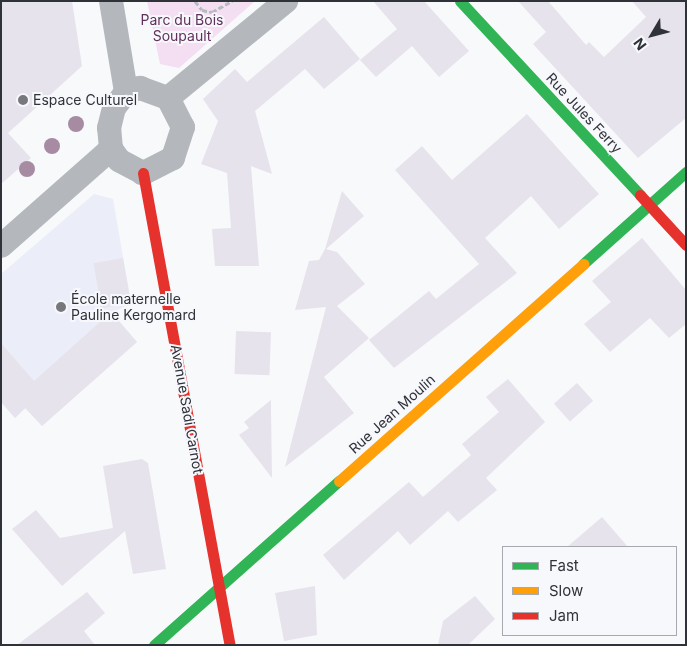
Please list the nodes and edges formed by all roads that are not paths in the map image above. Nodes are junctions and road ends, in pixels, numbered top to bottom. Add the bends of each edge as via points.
1 (110, 1) edge
2 (286, 1) edge
3 (460, 1) edge
4 (126, 92) junction
5 (168, 98) junction
6 (111, 149) junction
7 (686, 172) edge
8 (143, 173) junction
9 (648, 204) junction
10 (686, 245) edge
11 (1, 246) edge
12 (221, 586) junction
13 (154, 645) edge
14 (230, 645) edge

1 - 4 street
2 - 5 street
3 - 9 street, Rue Jules Ferry
4 - 5 street via 140,88
4 - 6 street via 114,108
5 - 8 street via 179,111 181,144 173,158
6 - 8 street via 119,160
6 - 11 street
7 - 9 street, Rue Jean Moulin
8 - 12 street, Avenue Sadi Carnot
9 - 10 street, Rue Jules Ferry
9 - 12 street, Rue Jean Moulin
12 - 13 street, Rue Jean Moulin
12 - 14 street, Avenue Sadi Carnot

